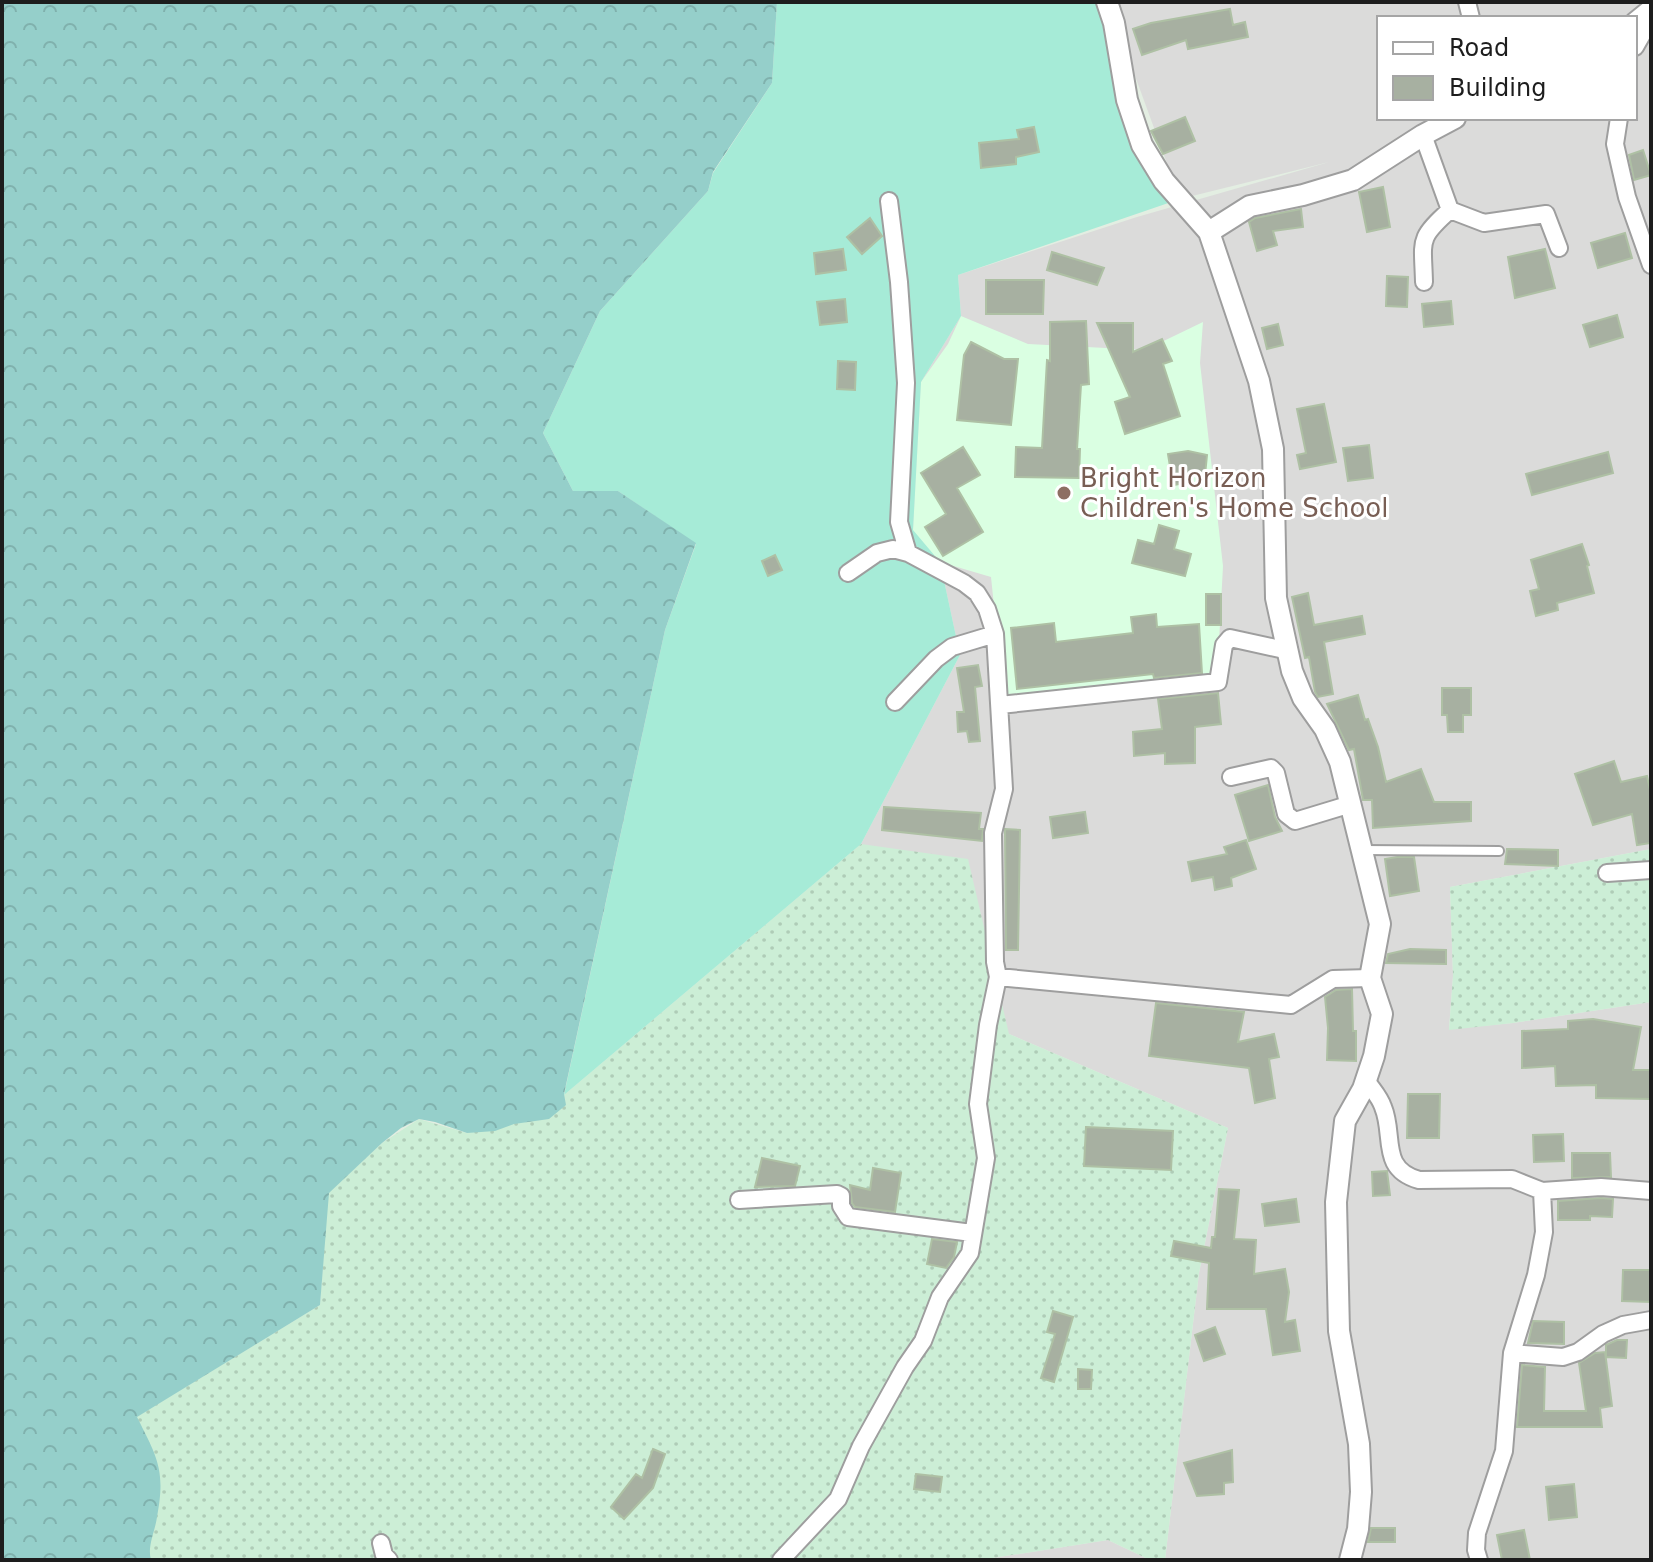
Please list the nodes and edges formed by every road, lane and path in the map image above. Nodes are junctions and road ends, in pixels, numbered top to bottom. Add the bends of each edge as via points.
1 (1107, 2) edge
2 (1651, 19) edge
3 (1637, 44) edge
4 (1451, 120) edge
5 (1619, 120) edge
6 (1423, 135) junction
7 (889, 201) dead end
8 (1450, 210) junction
9 (1209, 232) junction
10 (1559, 248) dead end
11 (1651, 265) edge
12 (1424, 282) dead end
13 (908, 553) junction
14 (848, 573) dead end
15 (995, 634) junction
16 (1289, 651) junction
17 (895, 702) dead end
18 (1000, 705) junction
19 (1231, 777) dead end
20 (1351, 804) junction
21 (1362, 850) junction
22 (1499, 851) dead end
23 (1651, 870) edge
24 (1607, 873) dead end
25 (998, 977) junction
26 (1370, 978) junction
27 (1364, 1084) junction
28 (1542, 1191) junction
29 (1651, 1191) edge
30 (739, 1200) dead end
31 (972, 1233) junction
32 (1651, 1320) edge
33 (1512, 1353) junction
34 (381, 1543) dead end
35 (389, 1560) edge
36 (781, 1560) edge
37 (1350, 1560) edge
38 (1479, 1560) edge

1 - 9 street via 1142,145 1164,181
2 - 3 street
4 - 6 street
5 - 11 street via 1615,144
6 - 8 street
6 - 9 street via 1353,180 1250,206
7 - 13 street via 906,383 899,522
8 - 10 street via 1484,223 1546,214
8 - 12 street via 1423,240
9 - 16 street via 1259,381 1273,449 1276,598
13 - 14 street via 877,553
13 - 15 street via 977,593
15 - 17 street via 952,647
15 - 18 street
16 - 18 street via 1230,638 1218,682
16 - 20 street via 1303,698 1340,762
18 - 25 street via 1004,797 993,833
19 - 20 street via 1271,768 1286,814 1295,821
20 - 21 street
21 - 22 lane
21 - 26 street via 1380,924
23 - 24 street
25 - 26 street via 1291,1005 1333,979
25 - 31 street via 978,1104 986,1158
26 - 27 street via 1382,1014
27 - 28 street via 1384,1107 1395,1164 1408,1177 1512,1179
27 - 37 street via 1345,1121 1336,1202 1339,1331 1359,1444 1358,1529
28 - 29 street
28 - 33 street via 1544,1232
30 - 31 street via 837,1194 848,1217
31 - 36 street via 970,1253 940,1297 923,1341 861,1446 838,1499
32 - 33 street via 1623,1325 1563,1357
33 - 38 street via 1504,1451 1477,1533
34 - 35 street

